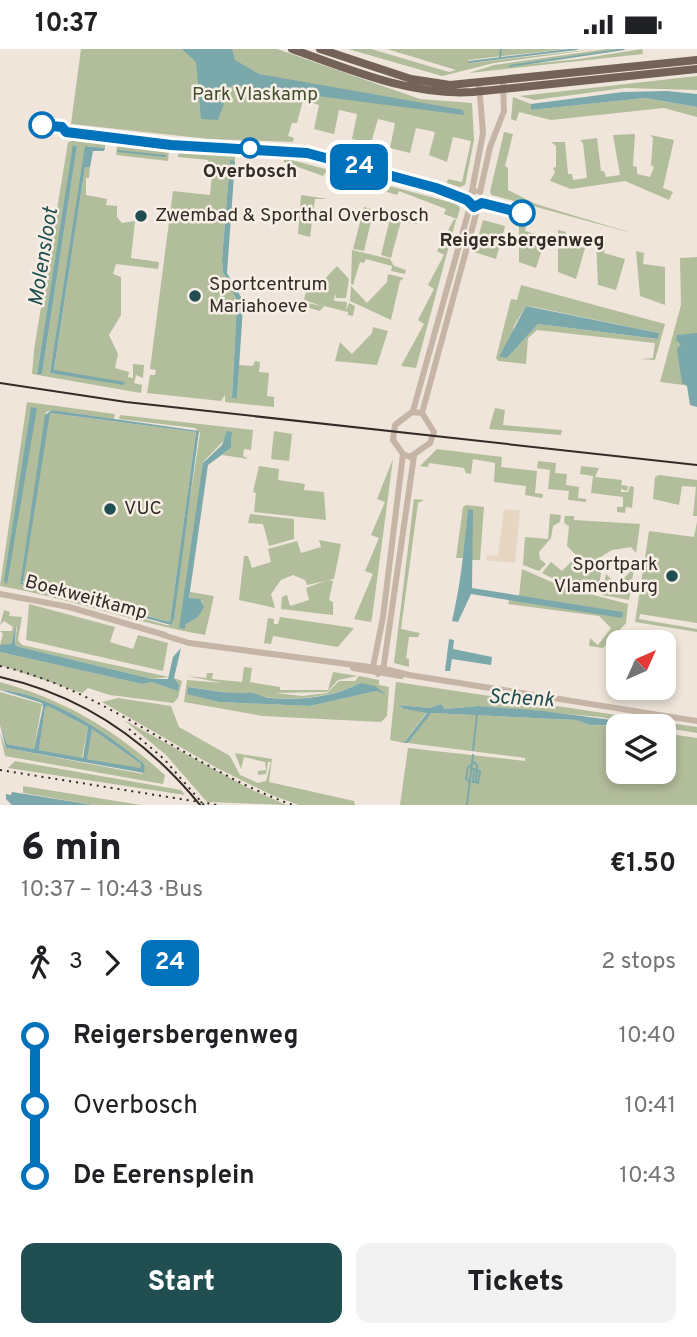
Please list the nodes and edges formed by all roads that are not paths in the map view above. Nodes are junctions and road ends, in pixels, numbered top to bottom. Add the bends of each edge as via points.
1 (292, 49) edge
2 (320, 49) edge
3 (697, 60) edge
4 (697, 69) edge
5 (504, 85) junction
6 (479, 88) junction
7 (483, 133) junction
8 (493, 135) junction
9 (472, 191) junction
10 (480, 192) junction
11 (470, 206) junction
12 (478, 207) junction
13 (414, 411) junction
14 (422, 413) junction
15 (403, 454) junction
16 (414, 456) junction
17 (0, 594) edge
18 (345, 665) junction
19 (373, 667) junction
20 (385, 669) junction
21 (378, 674) junction
22 (409, 675) junction
23 (697, 721) edge

1 - 6 main road via 404,87 439,93
2 - 6 main road via 423,82
3 - 5 main road
4 - 5 main road
5 - 6 main road
5 - 8 street via 503,111
6 - 7 street
7 - 8 street
7 - 9 street
8 - 10 street
9 - 10 street
9 - 11 street via 467,198
10 - 12 street via 483,200
11 - 12 street
11 - 13 street
12 - 14 street
13 - 14 street
13 - 15 street via 395,425 393,440
14 - 16 street via 434,436
15 - 16 street
15 - 19 street
16 - 20 street
17 - 18 street, Boekweitkamp via 69,607 163,635
18 - 19 street, Boekweitkamp
18 - 21 street, Boekweitkamp
19 - 20 street, Boekweitkamp
19 - 21 street
20 - 21 street
20 - 22 street, Boekweitkamp
21 - 22 street, Boekweitkamp
22 - 23 street

